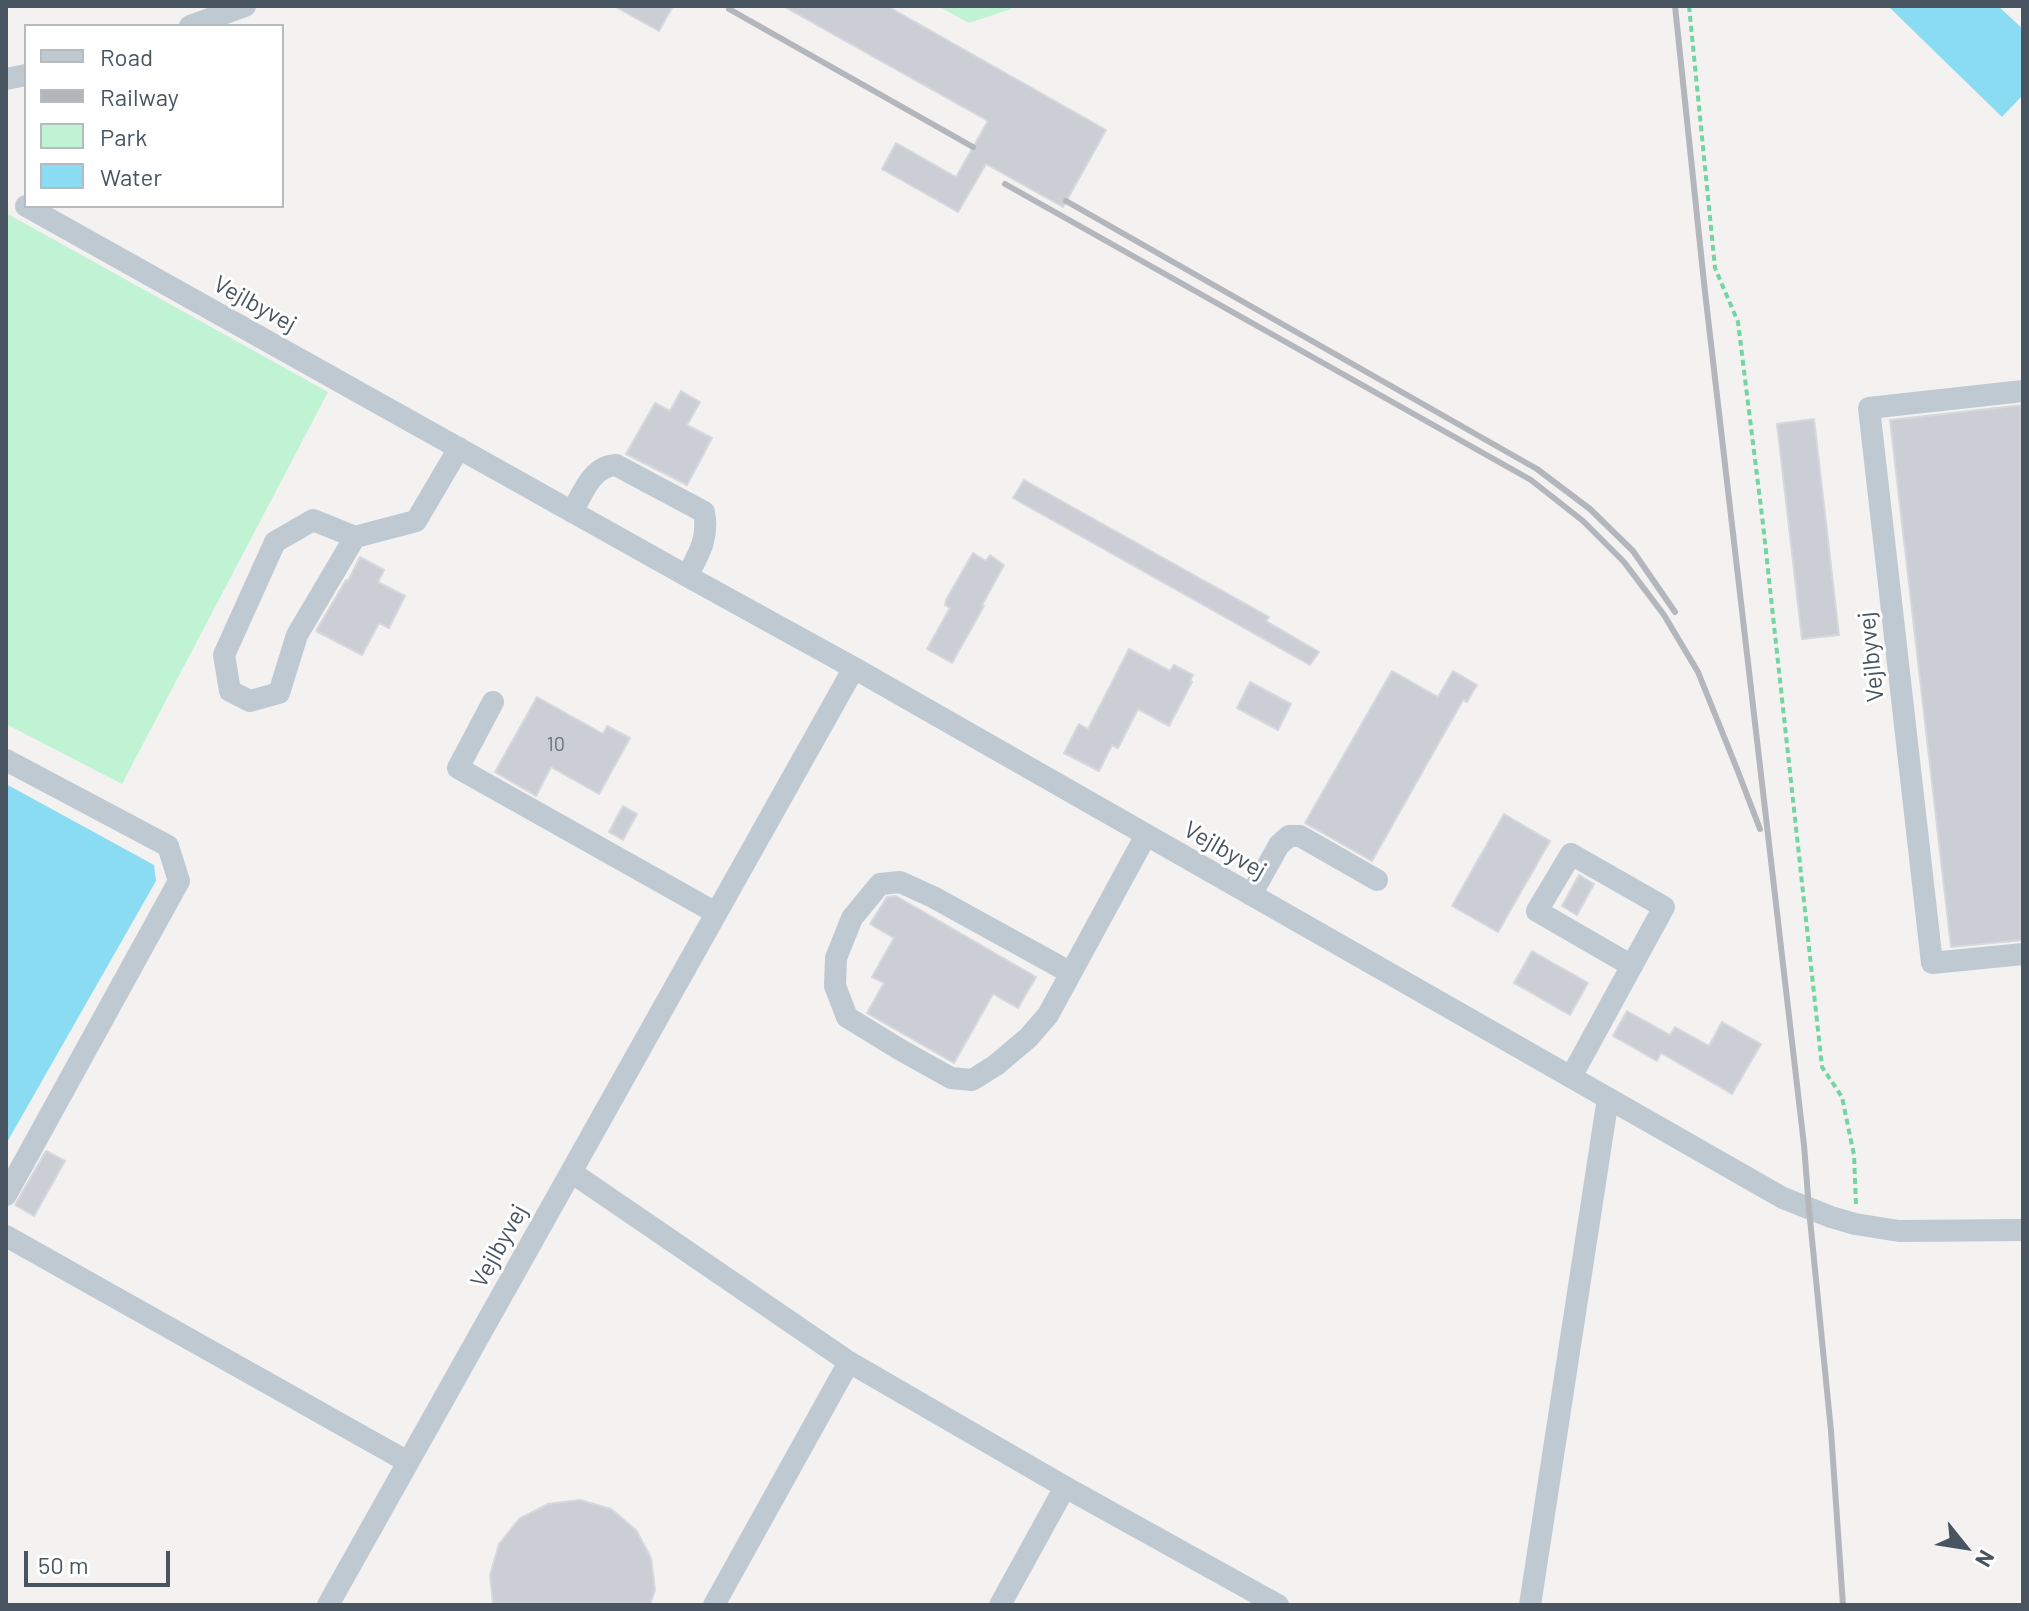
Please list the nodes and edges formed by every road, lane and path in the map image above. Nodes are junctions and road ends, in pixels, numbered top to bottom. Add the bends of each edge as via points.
1 (245, 6) edge
2 (1689, 6) edge
3 (196, 24) edge
4 (6, 195) edge
5 (24, 205) edge
6 (30, 208) edge
7 (2023, 391) edge
8 (459, 448) junction
9 (572, 512) junction
10 (355, 537) junction
11 (687, 576) junction
12 (854, 668) junction
13 (493, 702) dead end
14 (6, 760) edge
15 (1146, 835) junction
16 (1377, 880) dead end
17 (1251, 895) junction
18 (716, 913) junction
19 (2023, 954) edge
20 (1632, 966) junction
21 (1071, 973) junction
22 (1571, 1077) junction
23 (1608, 1098) junction
24 (571, 1172) junction
25 (6, 1195) edge
26 (1855, 1224) junction
27 (2023, 1230) edge
28 (6, 1236) edge
29 (849, 1362) junction
30 (408, 1462) junction
31 (1065, 1487) junction
32 (328, 1605) edge
33 (714, 1605) edge
34 (1000, 1605) edge
35 (1278, 1605) edge
36 (1530, 1605) edge

1 - 3 street
2 - 26 path via 1715,268 1738,322 1822,1067 1842,1097 1854,1155
4 - 5 street, Vejlbyvej
6 - 8 street, Vejlbyvej
7 - 19 street, Vejlbyvej via 1869,408 1932,963
8 - 9 street, Vejlbyvej
8 - 10 street via 416,521
9 - 11 street, Vejlbyvej
9 - 11 street via 595,473 616,465 704,512 707,528
10 - 10 street via 297,635 279,693 250,701 230,691 224,655 275,542 313,520
11 - 12 street, Vejlbyvej
12 - 15 street, Vejlbyvej
12 - 18 street, Vejlbyvej
13 - 18 street via 458,768
14 - 25 street via 168,846 179,881
15 - 17 street, Vejlbyvej
15 - 21 street
16 - 17 street via 1300,836 1289,836
17 - 22 street, Vejlbyvej
18 - 24 street, Vejlbyvej
20 - 20 street via 1664,907 1571,854 1537,911
20 - 22 street
21 - 21 street via 1028,1038 972,1080 951,1078 847,1017 835,986 836,958 852,918 880,884 900,882
22 - 23 street, Vejlbyvej
23 - 26 street, Vejlbyvej via 1783,1198
23 - 36 street
24 - 29 street
24 - 30 street, Vejlbyvej
26 - 27 street, Vejlbyvej via 1899,1231
28 - 30 street
29 - 31 street
29 - 33 street
30 - 32 street, Vejlbyvej
31 - 34 street
31 - 35 street

